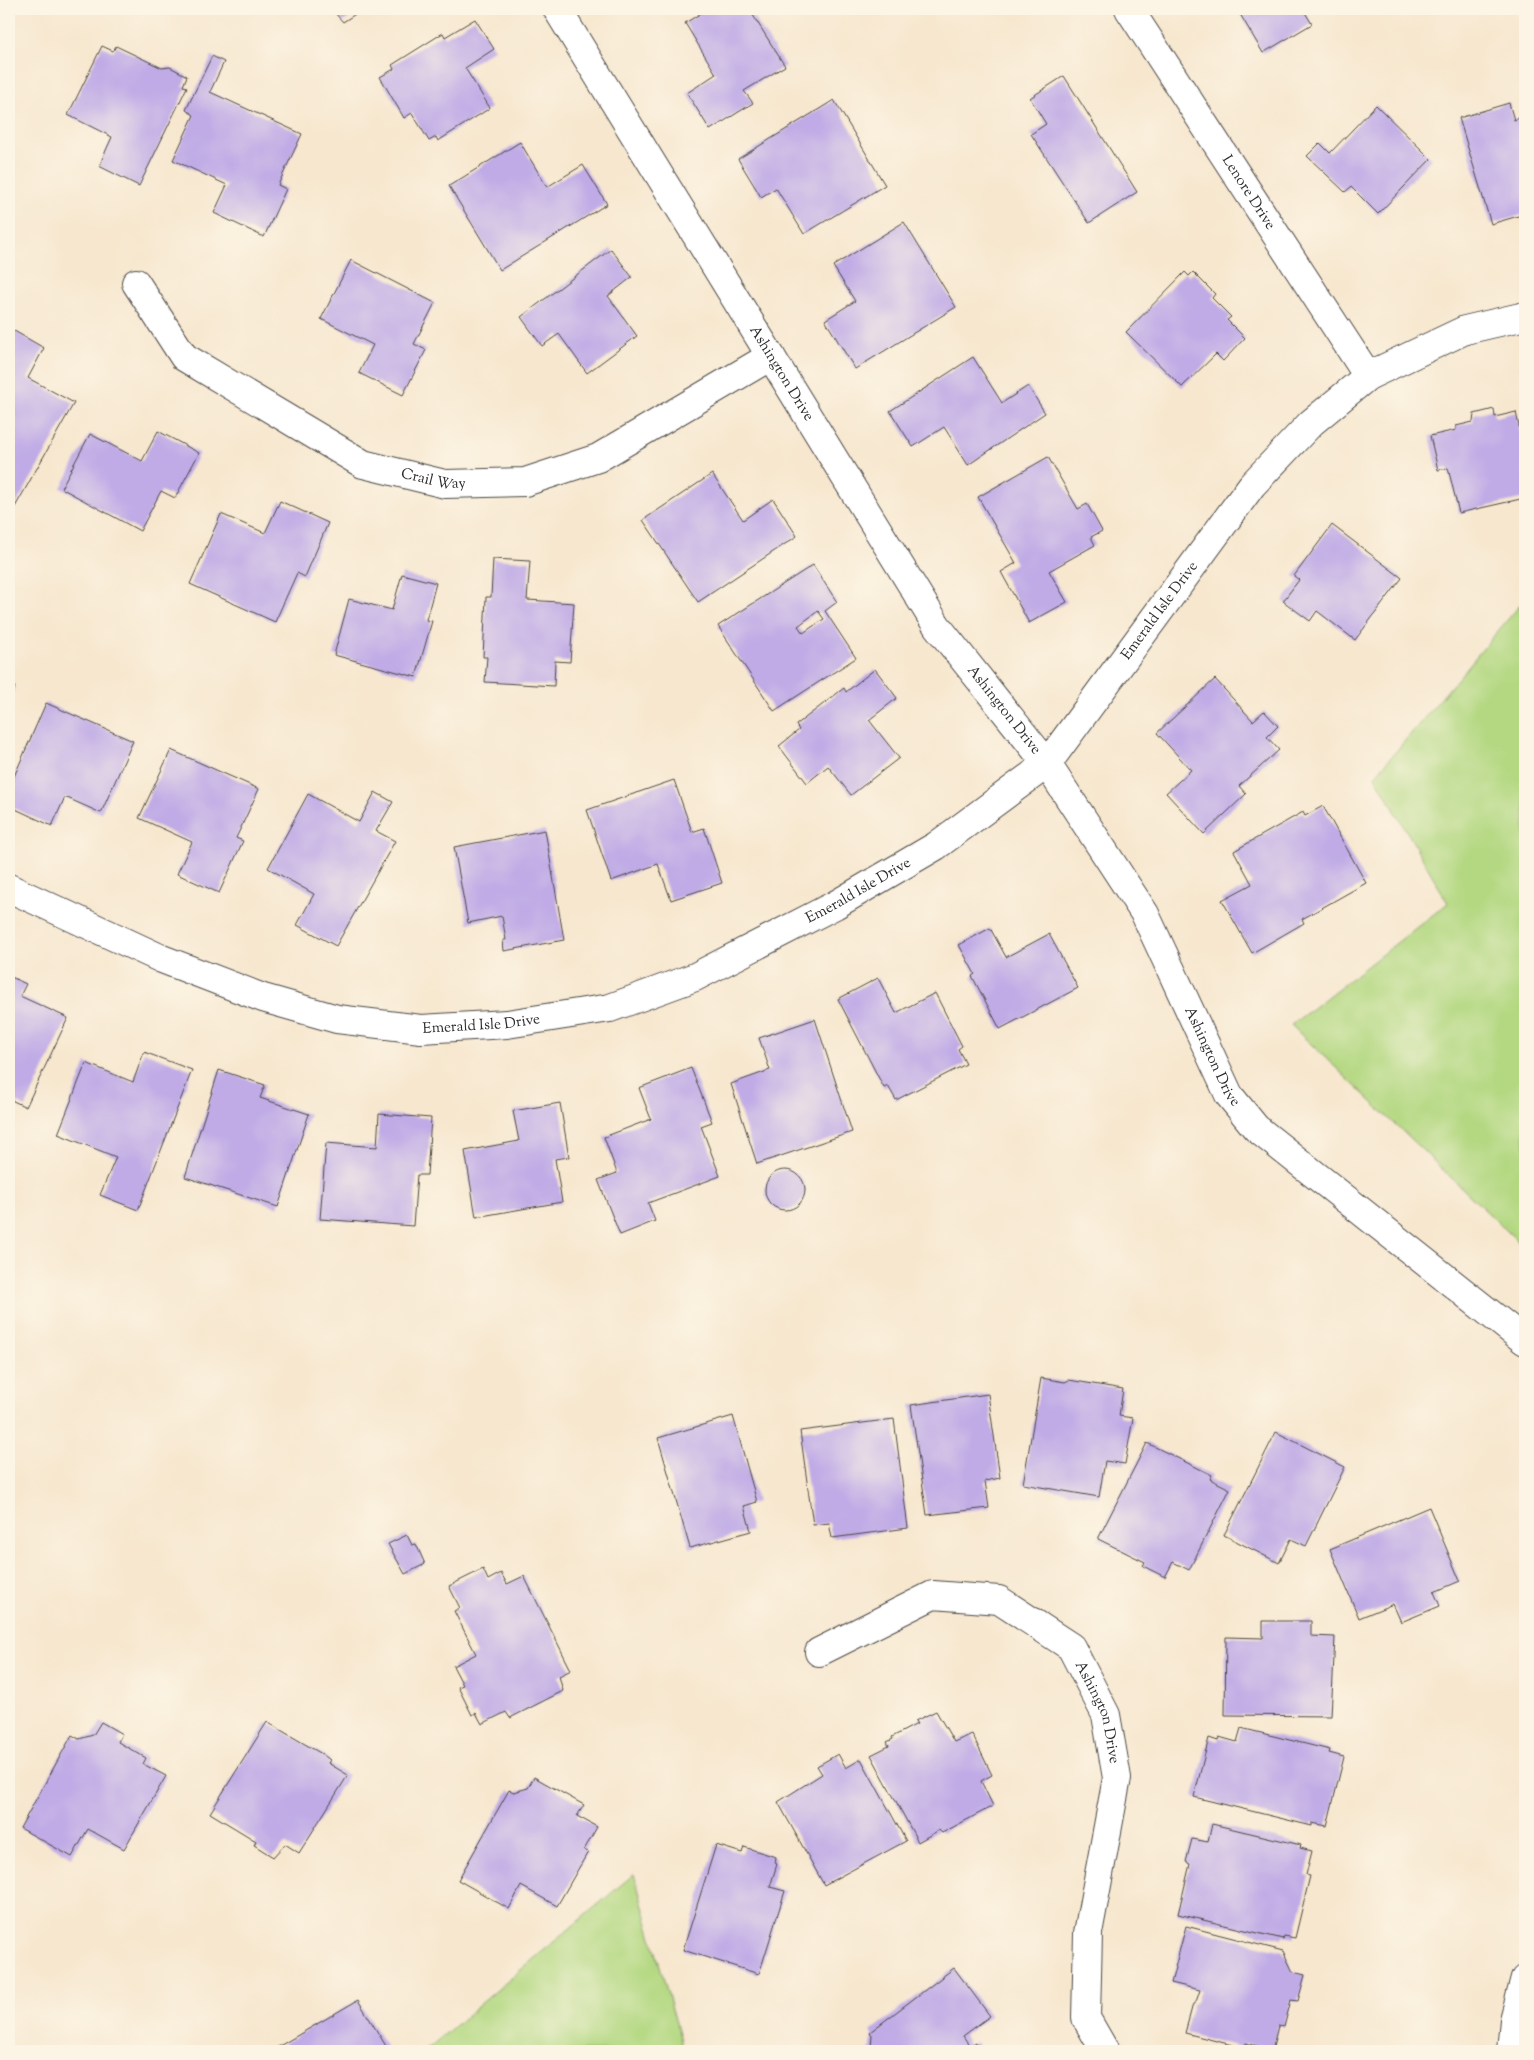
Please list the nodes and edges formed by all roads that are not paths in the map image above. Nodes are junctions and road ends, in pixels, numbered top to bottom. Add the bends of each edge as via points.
1 (557, 9) edge
2 (1129, 9) edge
3 (136, 283) dead end
4 (1525, 316) edge
5 (771, 356) junction
6 (1368, 376) junction
7 (1047, 764) junction
8 (9, 888) edge
9 (1525, 1341) edge
10 (819, 1652) dead end
11 (1525, 1979) edge
12 (1105, 2051) edge
13 (1511, 2051) edge

1 - 5 street, Ashington Drive
2 - 6 street, Lenore Drive
3 - 5 street, Crail Way via 184,357 363,464 445,484 524,482 598,458
4 - 6 street, Emerald Isle Drive via 1465,330
5 - 7 street, Ashington Drive via 937,626
6 - 7 street, Emerald Isle Drive via 1311,423 1252,485
7 - 8 street, Emerald Isle Drive via 936,846 835,905 695,977 610,1008 507,1024 421,1029 337,1019 262,998 162,959
7 - 9 street, Ashington Drive via 1145,914 1229,1095 1256,1128
10 - 12 street, Ashington Drive via 933,1595 999,1600 1071,1647 1106,1715 1117,1778 1088,1933 1086,2018
11 - 13 street via 1514,2020

